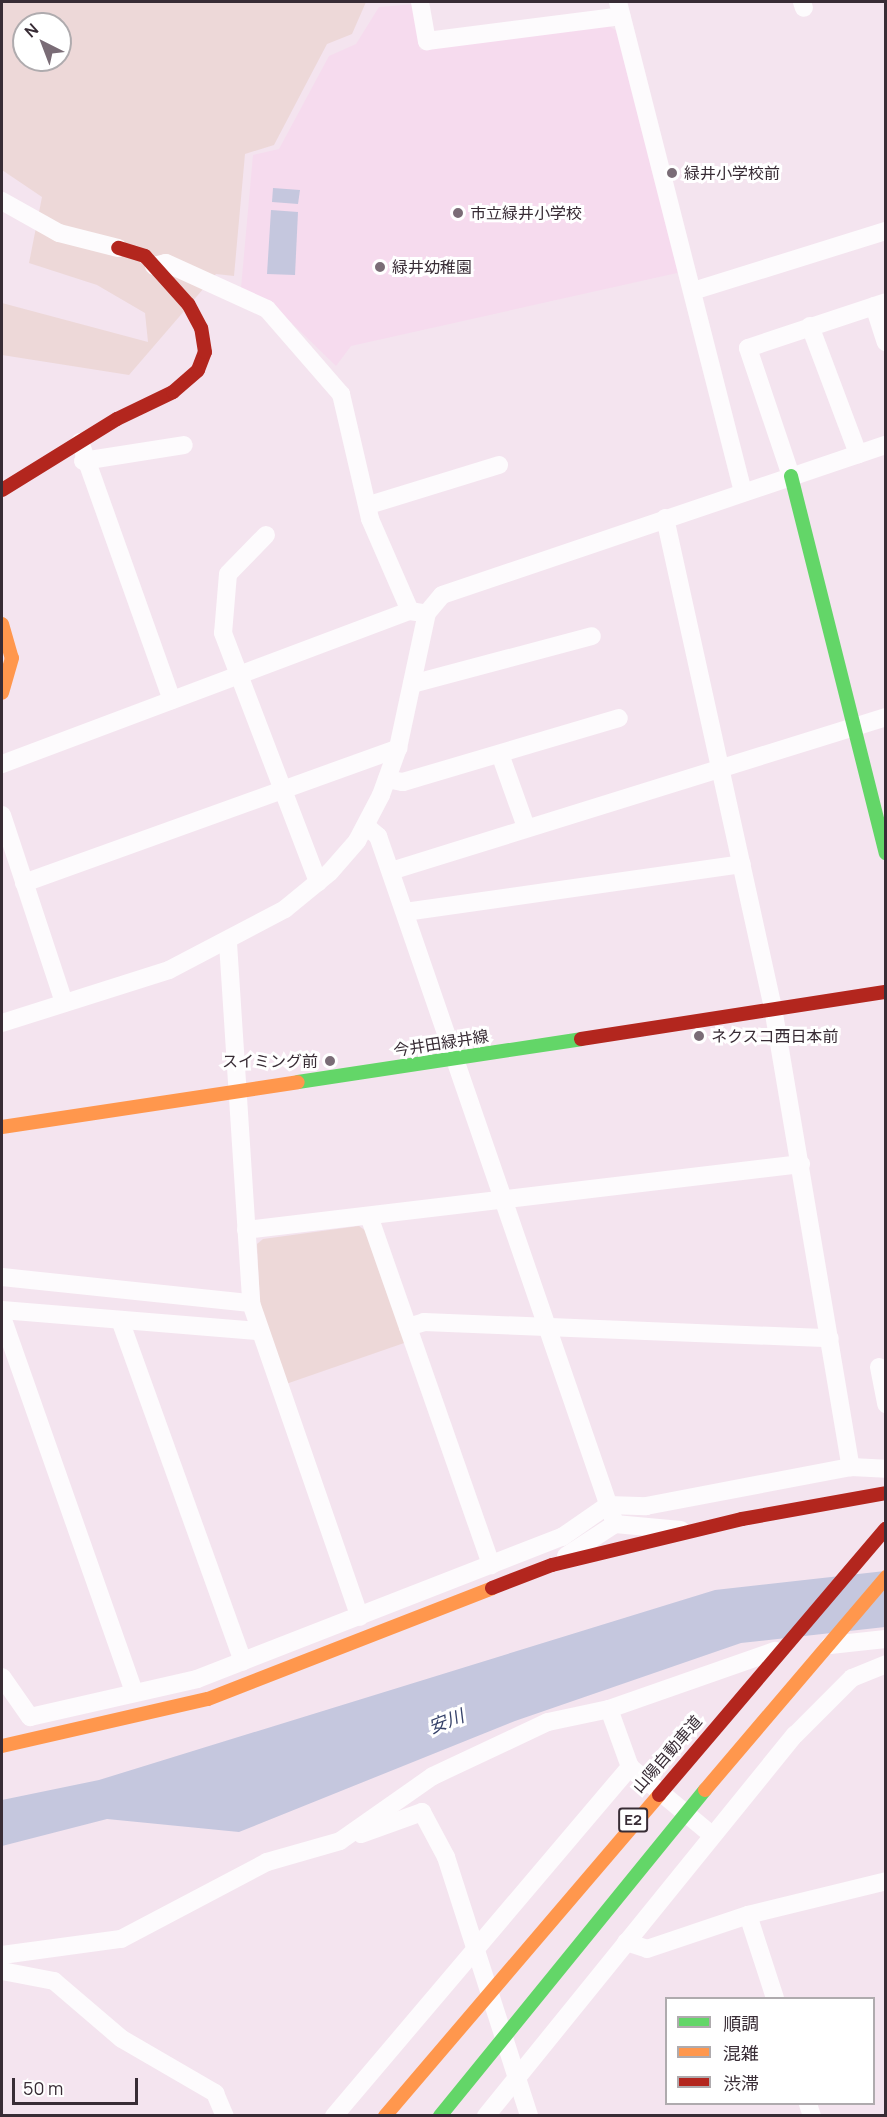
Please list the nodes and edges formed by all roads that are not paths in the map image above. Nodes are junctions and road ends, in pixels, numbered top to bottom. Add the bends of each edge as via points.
1 (420, 2) edge
2 (620, 9) edge
3 (2, 201) edge
4 (885, 231) edge
5 (118, 248) joint
6 (154, 266) junction
7 (693, 291) junction
8 (880, 304) edge
9 (810, 326) junction
10 (885, 342) edge
11 (80, 442) junction
12 (184, 445) dead end
13 (885, 445) edge
14 (858, 454) junction
15 (83, 461) junction
16 (499, 465) dead end
17 (792, 476) junction
18 (2, 490) edge
19 (743, 492) junction
20 (369, 505) junction
21 (665, 518) junction
22 (266, 535) dead end
23 (419, 612) junction
24 (2, 624) edge
25 (592, 636) dead end
26 (238, 676) junction
27 (412, 684) junction
28 (2, 693) edge
29 (172, 700) junction
30 (885, 717) edge
31 (619, 718) dead end
32 (854, 724) junction
33 (398, 748) junction
34 (500, 754) junction
35 (2, 764) edge
36 (721, 764) junction
37 (387, 779) junction
38 (279, 788) junction
39 (2, 815) edge
40 (366, 826) junction
41 (526, 827) junction
42 (885, 853) edge
43 (741, 864) junction
44 (390, 871) junction
45 (318, 882) junction
46 (24, 883) junction
47 (405, 912) junction
48 (228, 943) junction
49 (885, 992) edge
50 (63, 1003) junction
51 (773, 1008) junction
52 (2, 1023) edge
53 (457, 1057) junction
54 (237, 1091) junction
55 (2, 1127) edge
56 (801, 1164) junction
57 (505, 1199) junction
58 (369, 1216) junction
59 (246, 1230) junction
60 (2, 1277) edge
61 (251, 1303) junction
62 (2, 1310) edge
63 (2, 1317) edge
64 (120, 1320) junction
65 (408, 1327) junction
66 (548, 1328) junction
67 (258, 1331) junction
68 (830, 1338) junction
69 (879, 1367) dead end
70 (885, 1404) edge
71 (851, 1467) junction
72 (885, 1469) edge
73 (885, 1493) edge
74 (608, 1504) junction
75 (615, 1524) junction
76 (885, 1528) edge
77 (688, 1531) junction
78 (491, 1565) junction
79 (552, 1565) junction
80 (885, 1577) edge
81 (360, 1617) junction
82 (885, 1639) edge
83 (243, 1662) junction
84 (885, 1664) edge
85 (2, 1677) edge
86 (134, 1691) junction
87 (609, 1709) junction
88 (2, 1746) edge
89 (630, 1767) junction
90 (712, 1835) junction
91 (340, 1841) junction
92 (885, 1881) edge
93 (748, 1915) junction
94 (476, 1942) junction
95 (626, 1942) junction
96 (2, 1954) edge
97 (2, 1971) edge
98 (775, 1997) edge
99 (520, 2073) junction
100 (225, 2115) edge
101 (334, 2115) edge
102 (385, 2115) edge
103 (440, 2115) edge
104 (486, 2115) edge
105 (530, 2115) edge

1 - 2 street via 427,41
2 - 7 street
3 - 5 street via 59,233
4 - 7 street
5 - 6 main road via 145,256
6 - 11 main road via 201,328 205,352 198,370 173,392
6 - 20 street via 166,263 267,309 341,394
7 - 19 street
8 - 9 street
8 - 10 street
9 - 14 street
9 - 17 street via 748,348
11 - 15 street
11 - 18 main road
12 - 15 street
13 - 14 street
14 - 17 street
15 - 29 street
16 - 20 street
17 - 19 street
17 - 32 main road
19 - 21 street
20 - 23 street
21 - 23 street via 442,595
21 - 36 street
22 - 26 street via 228,574 221,619
23 - 26 street
23 - 27 street
24 - 28 main road via 12,658 11,676
25 - 27 street
26 - 29 street
26 - 38 street
27 - 33 street
29 - 35 street
30 - 32 street
31 - 34 street
32 - 36 street
32 - 42 main road
33 - 37 street
33 - 38 street
34 - 37 street via 403,782
34 - 41 street
36 - 41 street
36 - 43 street
37 - 40 street
38 - 45 street
38 - 46 street
39 - 46 street
40 - 44 street via 378,836
40 - 45 street
41 - 44 street
43 - 47 street
43 - 51 street
44 - 47 street
45 - 48 street
46 - 50 street
47 - 53 street
48 - 50 street via 169,970
48 - 54 street
49 - 51 main road, 今井田緑井線
50 - 52 street
51 - 53 main road, 今井田緑井線
51 - 56 street
53 - 54 main road, 今井田緑井線
53 - 57 street
54 - 55 main road, 今井田緑井線
54 - 59 street
56 - 57 street
56 - 68 street
57 - 58 street
57 - 66 street
58 - 59 street
58 - 65 street
59 - 61 street
60 - 61 street
61 - 67 street
62 - 64 street
63 - 86 street
64 - 67 street
64 - 83 street
65 - 66 street via 424,1322
65 - 78 street
66 - 68 street
66 - 74 street
67 - 81 street
68 - 71 street
69 - 70 street
71 - 72 street
71 - 74 street via 646,1506
73 - 77 main road
74 - 75 street
74 - 78 street via 562,1537
75 - 77 street
75 - 79 street
76 - 102 main road, 山陽自動車道 / E2
77 - 79 main road
78 - 81 street
79 - 88 main road via 208,1699
80 - 103 main road, E2 via 609,1904
81 - 83 street
82 - 87 street via 772,1652
83 - 86 street via 197,1679
84 - 90 street via 852,1678 795,1735
85 - 86 street via 30,1717
87 - 89 street
87 - 91 street via 548,1722 434,1776
89 - 90 street
89 - 94 street
90 - 95 street
91 - 94 street via 423,1812 446,1857
91 - 96 street via 267,1862 121,1940
92 - 93 street
93 - 95 street via 647,1949
93 - 98 street
94 - 99 street
94 - 101 street
95 - 99 street
97 - 100 street via 54,1981 122,2039 215,2093
99 - 104 street
99 - 105 street

